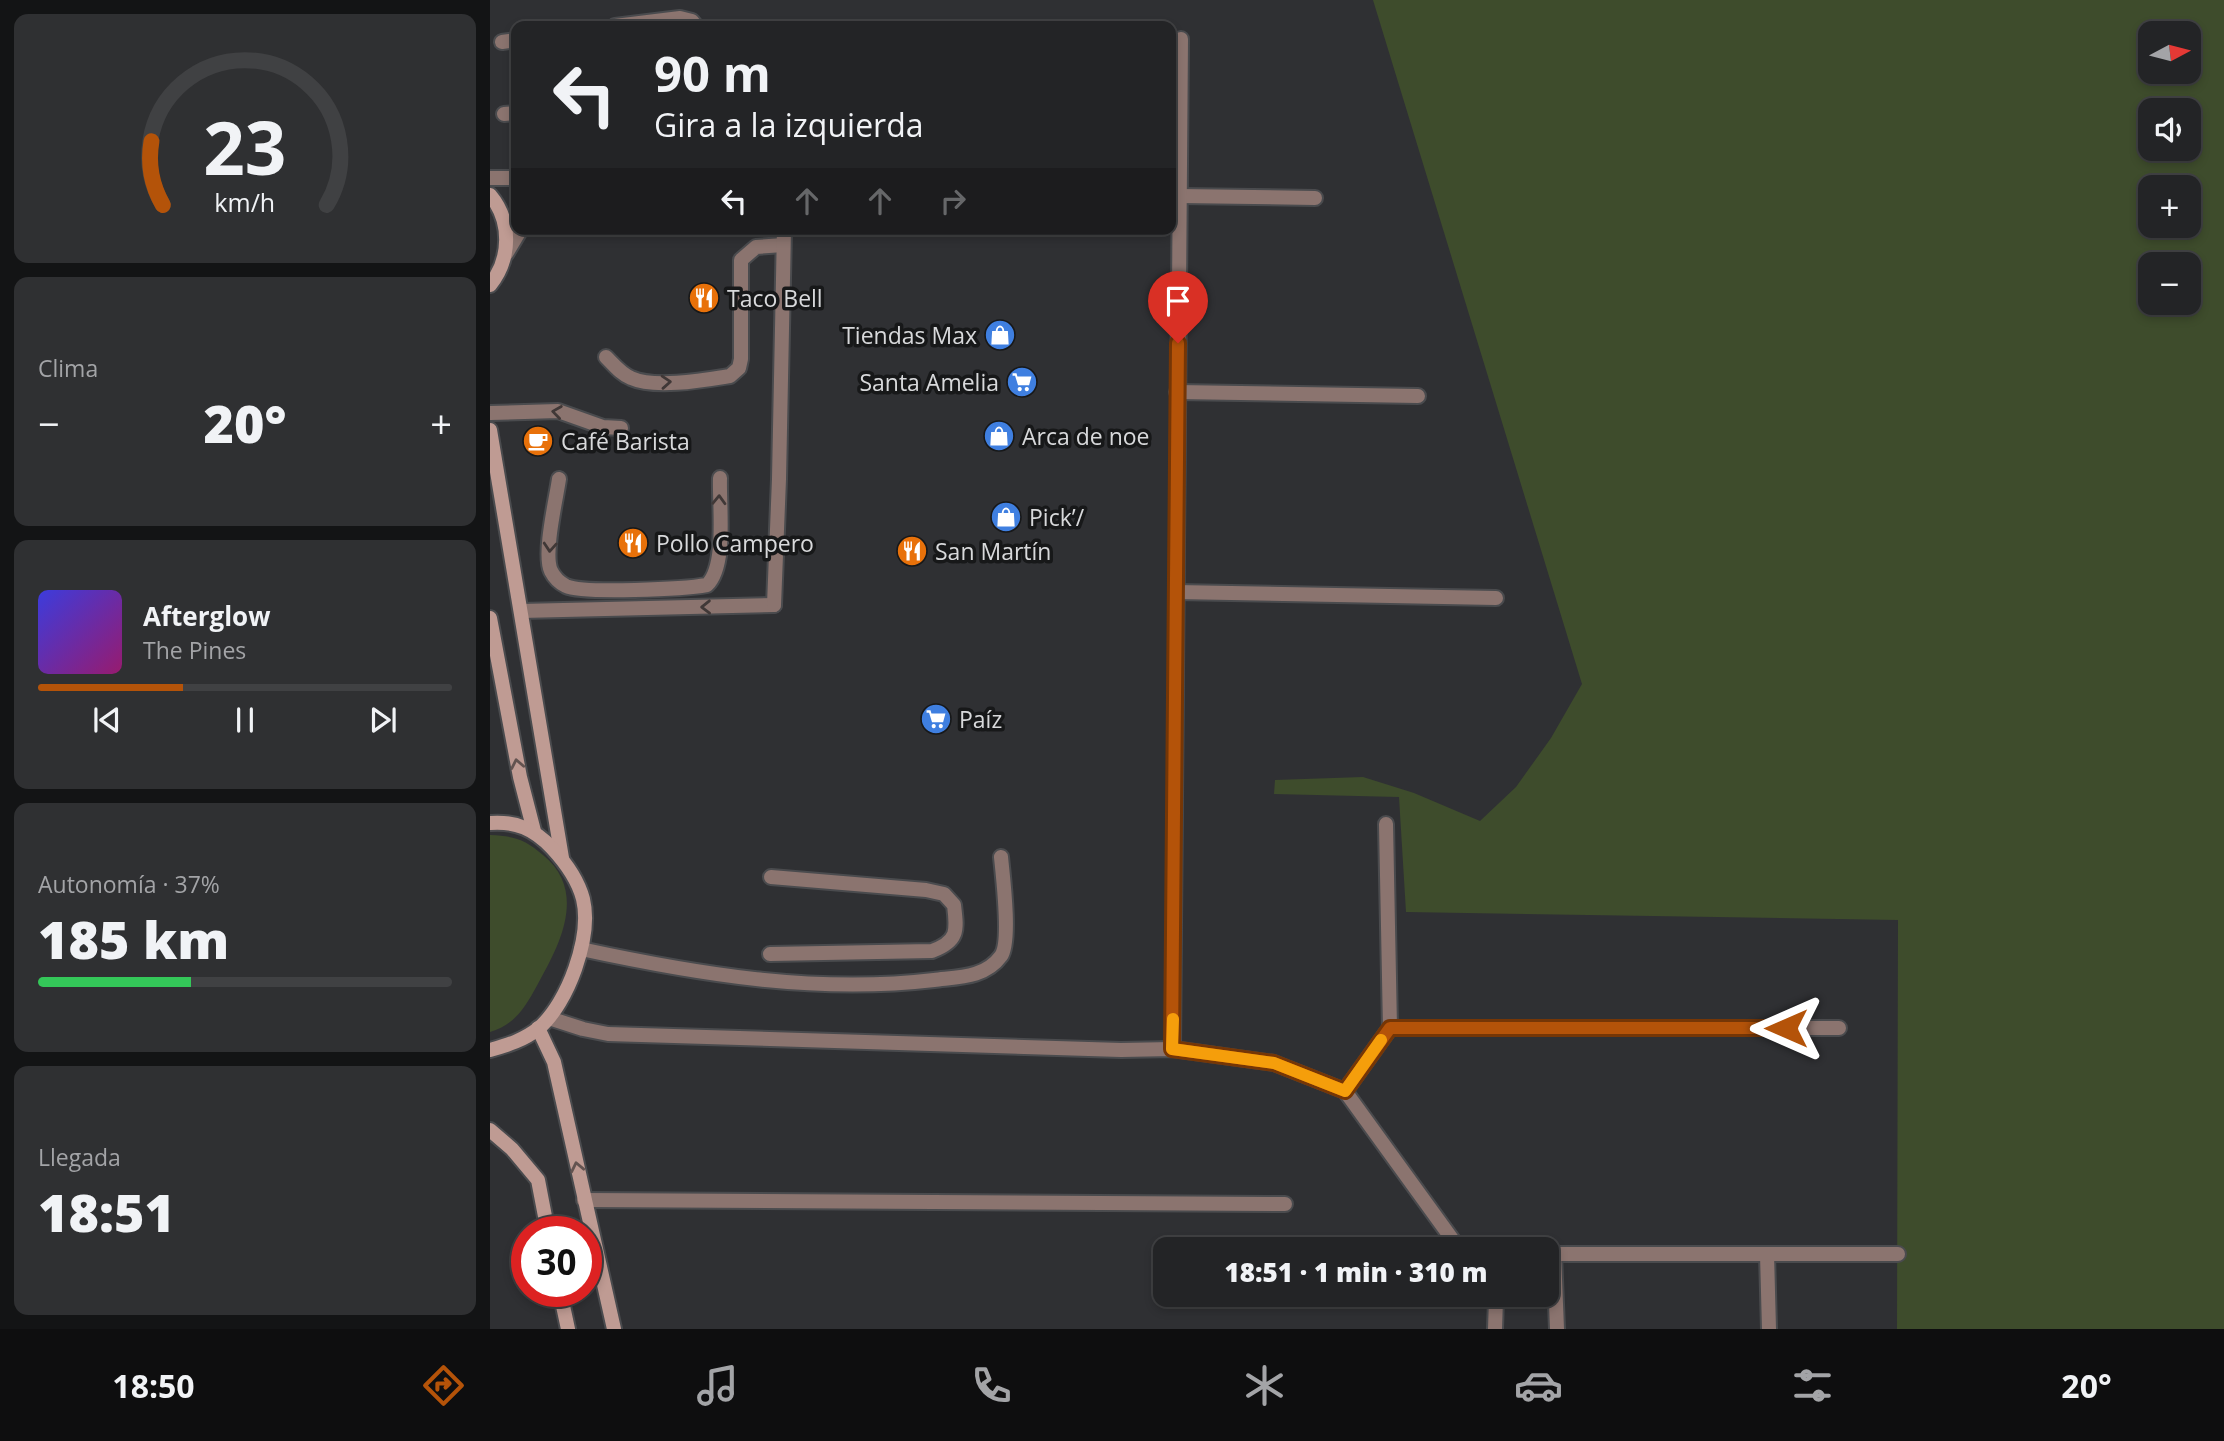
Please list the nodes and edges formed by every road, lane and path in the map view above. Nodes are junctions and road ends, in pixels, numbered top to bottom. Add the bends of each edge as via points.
1 (656, 21) edge
2 (692, 21) edge
3 (1181, 39) dead end
4 (490, 178) edge
5 (511, 178) edge
6 (490, 195) edge
7 (1180, 196) junction
8 (1315, 198) dead end
9 (517, 235) edge
10 (784, 235) edge
11 (783, 245) junction
12 (506, 254) junction
13 (490, 285) edge
14 (606, 357) dead end
15 (1177, 392) junction
16 (1418, 396) dead end
17 (490, 413) edge
18 (621, 428) dead end
19 (490, 430) edge
20 (720, 478) dead end
21 (559, 479) dead end
22 (1176, 592) junction
23 (1496, 598) dead end
24 (521, 611) junction
25 (490, 618) edge
26 (490, 823) edge
27 (1386, 824) dead end
28 (534, 831) junction
29 (1001, 857) dead end
30 (562, 858) junction
31 (771, 877) dead end
32 (581, 948) junction
33 (770, 954) dead end
34 (543, 1023) junction
35 (1390, 1028) junction
36 (1839, 1028) dead end
37 (1172, 1049) junction
38 (490, 1050) edge
39 (1345, 1091) junction
40 (490, 1130) edge
41 (584, 1200) junction
42 (1285, 1204) dead end
43 (545, 1216) edge
44 (1451, 1237) edge
45 (1768, 1254) junction
46 (1898, 1254) dead end
47 (563, 1307) edge
48 (1496, 1307) edge
49 (568, 1329) edge
50 (614, 1329) edge
51 (1495, 1329) edge
52 (1557, 1329) edge
53 (1769, 1329) edge

1 - 2 street
3 - 7 street
4 - 5 street
6 - 12 main road via 503,216
7 - 8 street
7 - 15 street
9 - 12 street
10 - 11 street
14 -> 11 street via 634,380 653,383 730,376 741,359 741,260 756,247
11 -> 24 street via 774,605
12 - 13 main road
15 - 16 street
15 - 22 street
18 -> 17 street via 603,427 558,411
19 - 24 main road
21 -> 20 street via 551,570 565,586 591,590 707,585 715,578 720,559
22 - 23 street
22 - 37 street
24 - 30 main road
28 -> 25 main road
26 - 28 main road
27 - 35 street
28 - 30 main road
29 - 32 street via 1003,953 989,970 972,975 887,985 802,984 680,969
30 - 32 main road via 583,898
31 - 33 street via 944,894 954,905 957,931 948,945 932,951
32 - 34 main road via 564,996
34 - 37 street via 608,1034
34 - 38 main road via 514,1044
41 -> 34 main road
35 - 36 street
35 - 39 street
37 - 39 street via 1274,1063
39 - 44 street
40 - 43 main road via 538,1180
41 - 42 street
41 - 50 main road
45 - 46 street
45 - 52 street via 1554,1254
45 - 53 street
47 - 49 main road
48 - 51 street

